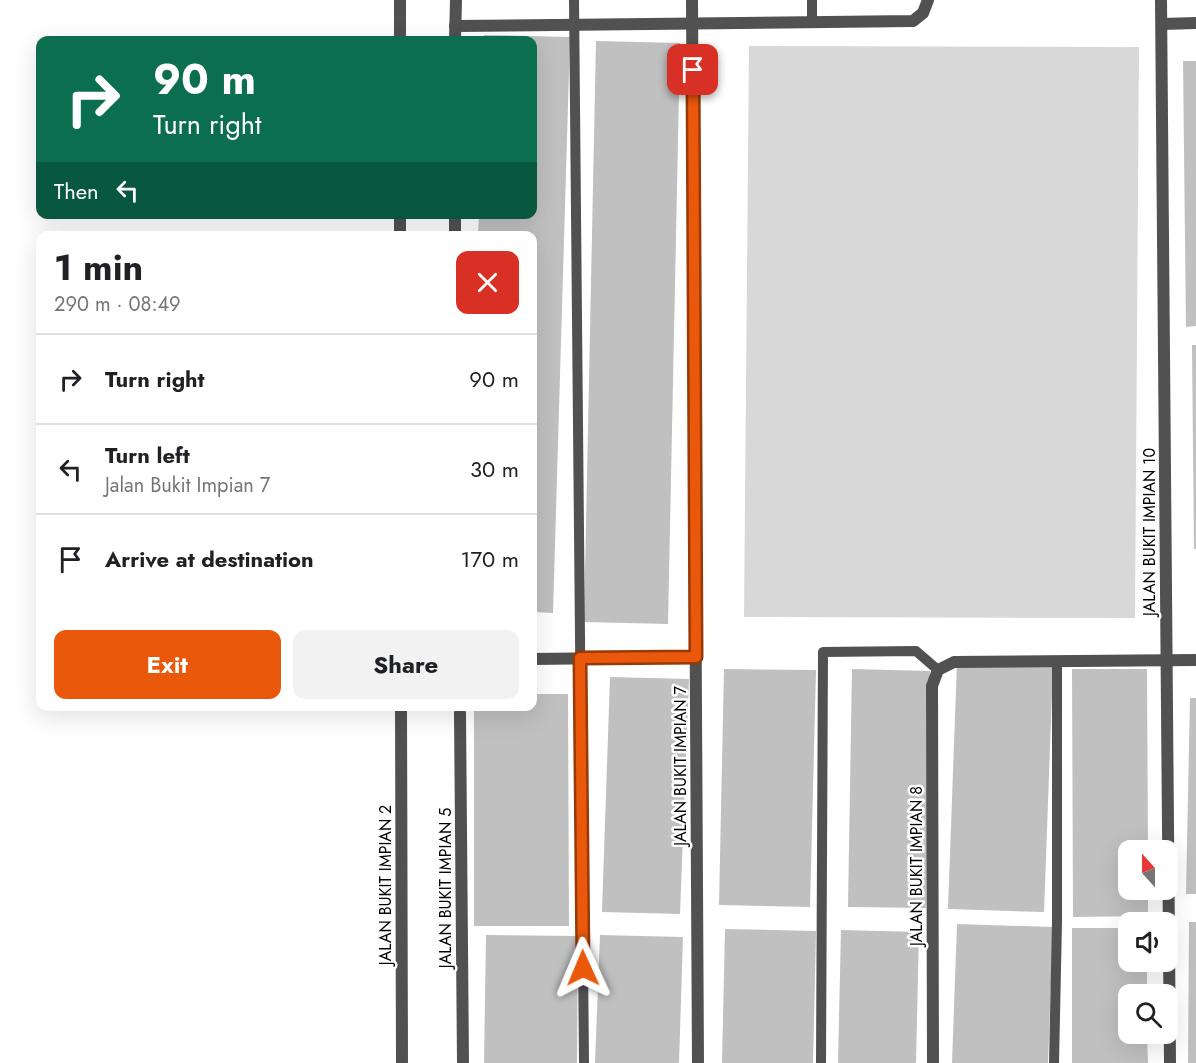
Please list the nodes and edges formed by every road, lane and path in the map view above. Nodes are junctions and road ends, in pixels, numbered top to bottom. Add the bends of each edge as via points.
1 (400, 0) edge
2 (456, 0) edge
3 (574, 0) edge
4 (692, 0) edge
5 (812, 0) edge
6 (928, 0) edge
7 (1161, 0) edge
8 (812, 22) junction
9 (693, 23) junction
10 (1196, 23) edge
11 (574, 24) junction
12 (1162, 24) junction
13 (456, 26) junction
14 (400, 36) edge
15 (456, 36) edge
16 (696, 657) junction
17 (580, 658) junction
18 (537, 659) edge
19 (1167, 660) junction
20 (1196, 660) edge
21 (1057, 661) junction
22 (938, 670) junction
23 (401, 711) edge
24 (460, 713) dead end
25 (402, 1063) edge
26 (463, 1063) edge
27 (584, 1063) edge
28 (698, 1063) edge
29 (821, 1063) edge
30 (933, 1063) edge
31 (1054, 1063) edge
32 (1170, 1063) edge

1 - 14 street
2 - 13 street
3 - 11 lane
4 - 9 street, JALAN BUKIT IMPIAN 7
5 - 8 lane
6 - 8 street via 923,13 913,21
7 - 12 street, JALAN BUKIT IMPIAN 10
8 - 9 street
9 - 11 street
9 - 16 street, JALAN BUKIT IMPIAN 7
10 - 12 street
11 - 13 street
11 - 17 lane
12 - 19 street, JALAN BUKIT IMPIAN 10
13 - 15 street
16 - 17 street
16 - 28 street, JALAN BUKIT IMPIAN 7
17 - 18 street
17 - 27 lane
19 - 20 street
19 - 21 street
19 - 32 street, JALAN BUKIT IMPIAN 10
21 - 22 street via 954,662
21 - 31 lane
22 - 29 lane via 916,651 823,652
22 - 30 street, JALAN BUKIT IMPIAN 8 via 932,686
23 - 25 street, JALAN BUKIT IMPIAN 2
24 - 26 street, JALAN BUKIT IMPIAN 5

